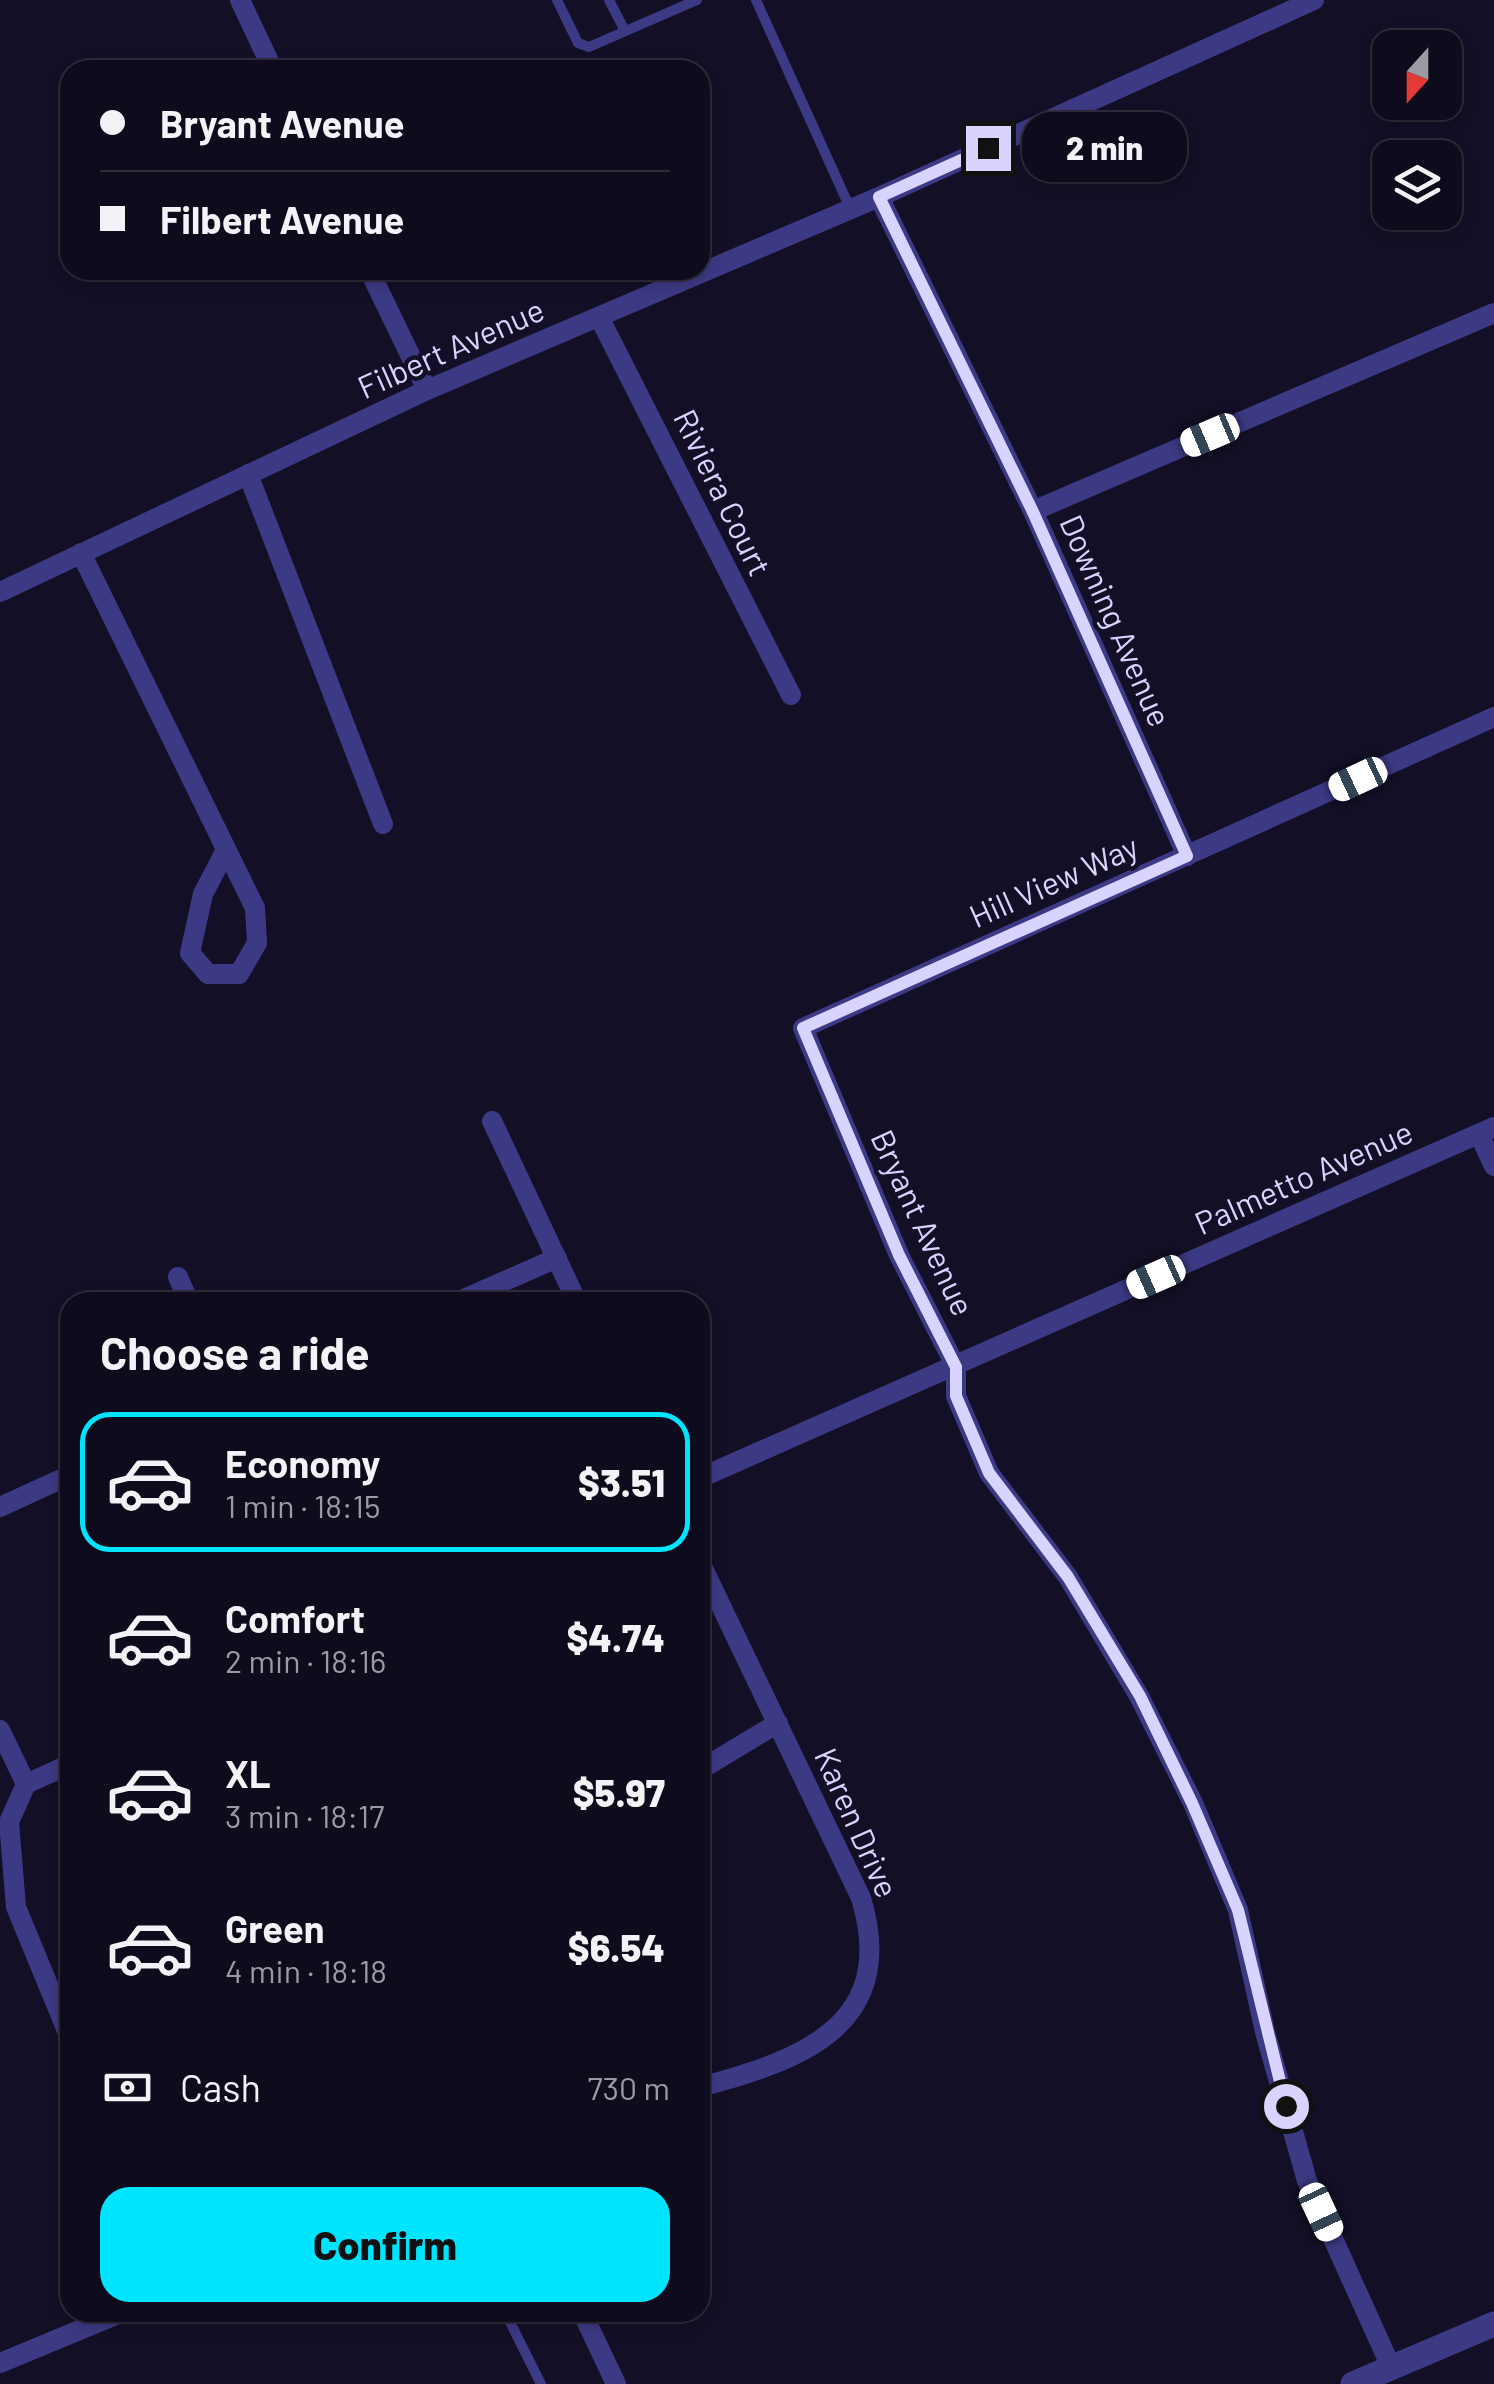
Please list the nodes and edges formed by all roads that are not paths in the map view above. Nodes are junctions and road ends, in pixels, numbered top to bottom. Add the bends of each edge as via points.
1 (240, 0) edge
2 (557, 0) edge
3 (609, 0) edge
4 (756, 0) edge
5 (1314, 0) edge
6 (688, 2) edge
7 (625, 31) junction
8 (268, 60) edge
9 (879, 197) junction
10 (851, 209) junction
11 (710, 270) edge
12 (374, 280) edge
13 (686, 280) edge
14 (1494, 314) edge
15 (600, 317) junction
16 (427, 390) junction
17 (248, 474) junction
18 (1033, 512) junction
19 (80, 553) junction
20 (0, 592) edge
21 (791, 695) dead end
22 (1494, 718) edge
23 (382, 824) dead end
24 (226, 850) junction
25 (1187, 856) junction
26 (803, 1028) joint
27 (492, 1121) dead end
28 (1486, 1131) edge
29 (1494, 1166) edge
30 (557, 1258) junction
31 (178, 1277) dead end
32 (184, 1292) edge
33 (480, 1292) edge
34 (573, 1292) edge
35 (956, 1367) junction
36 (710, 1474) edge
37 (60, 1480) edge
38 (0, 1507) edge
39 (710, 1583) edge
40 (778, 1723) junction
41 (0, 1730) edge
42 (710, 1764) edge
43 (60, 1769) edge
44 (26, 1784) junction
45 (60, 2014) edge
46 (710, 2083) edge
47 (99, 2322) edge
48 (510, 2322) edge
49 (587, 2322) edge
50 (1494, 2324) edge
51 (0, 2363) edge
52 (1395, 2376) edge
53 (541, 2384) edge
54 (616, 2384) edge
55 (1352, 2384) edge

1 - 8 street
2 - 7 lane via 578,43 589,47
3 - 7 lane
4 - 10 lane
5 - 9 street, Filbert Avenue
6 - 7 lane
9 - 10 street, Filbert Avenue
9 - 18 street, Downing Avenue
10 - 11 street, Filbert Avenue
12 - 16 street
13 - 15 street, Filbert Avenue
14 - 18 street
15 - 16 street, Filbert Avenue
15 - 21 street, Riviera Court
16 - 17 street, Filbert Avenue
17 - 19 street, Filbert Avenue
17 - 23 street
18 - 25 street, Downing Avenue
19 - 20 street, Filbert Avenue
19 - 24 street
22 - 25 street, Hill View Way
24 - 24 street via 204,894 190,953 208,974 239,974 257,943 255,908
25 - 26 street, Hill View Way
26 - 35 street, Bryant Avenue via 899,1255
27 - 30 street
28 - 29 street
28 - 35 street, Palmetto Avenue
30 - 33 street
30 - 34 street
31 - 32 street
35 - 36 street, Palmetto Avenue
35 - 52 street, Bryant Avenue via 956,1396 989,1473 1068,1577 1140,1696 1192,1803 1238,1910 1307,2181
37 - 38 street
39 - 40 street, Karen Drive
40 - 42 street
40 - 46 street, Karen Drive via 861,1898 871,1931 867,1977 852,2015 823,2038
41 - 44 street
43 - 44 street
44 - 45 street via 10,1822 16,1907
47 - 51 street
48 - 53 lane
49 - 54 street
50 - 52 street
52 - 55 street

